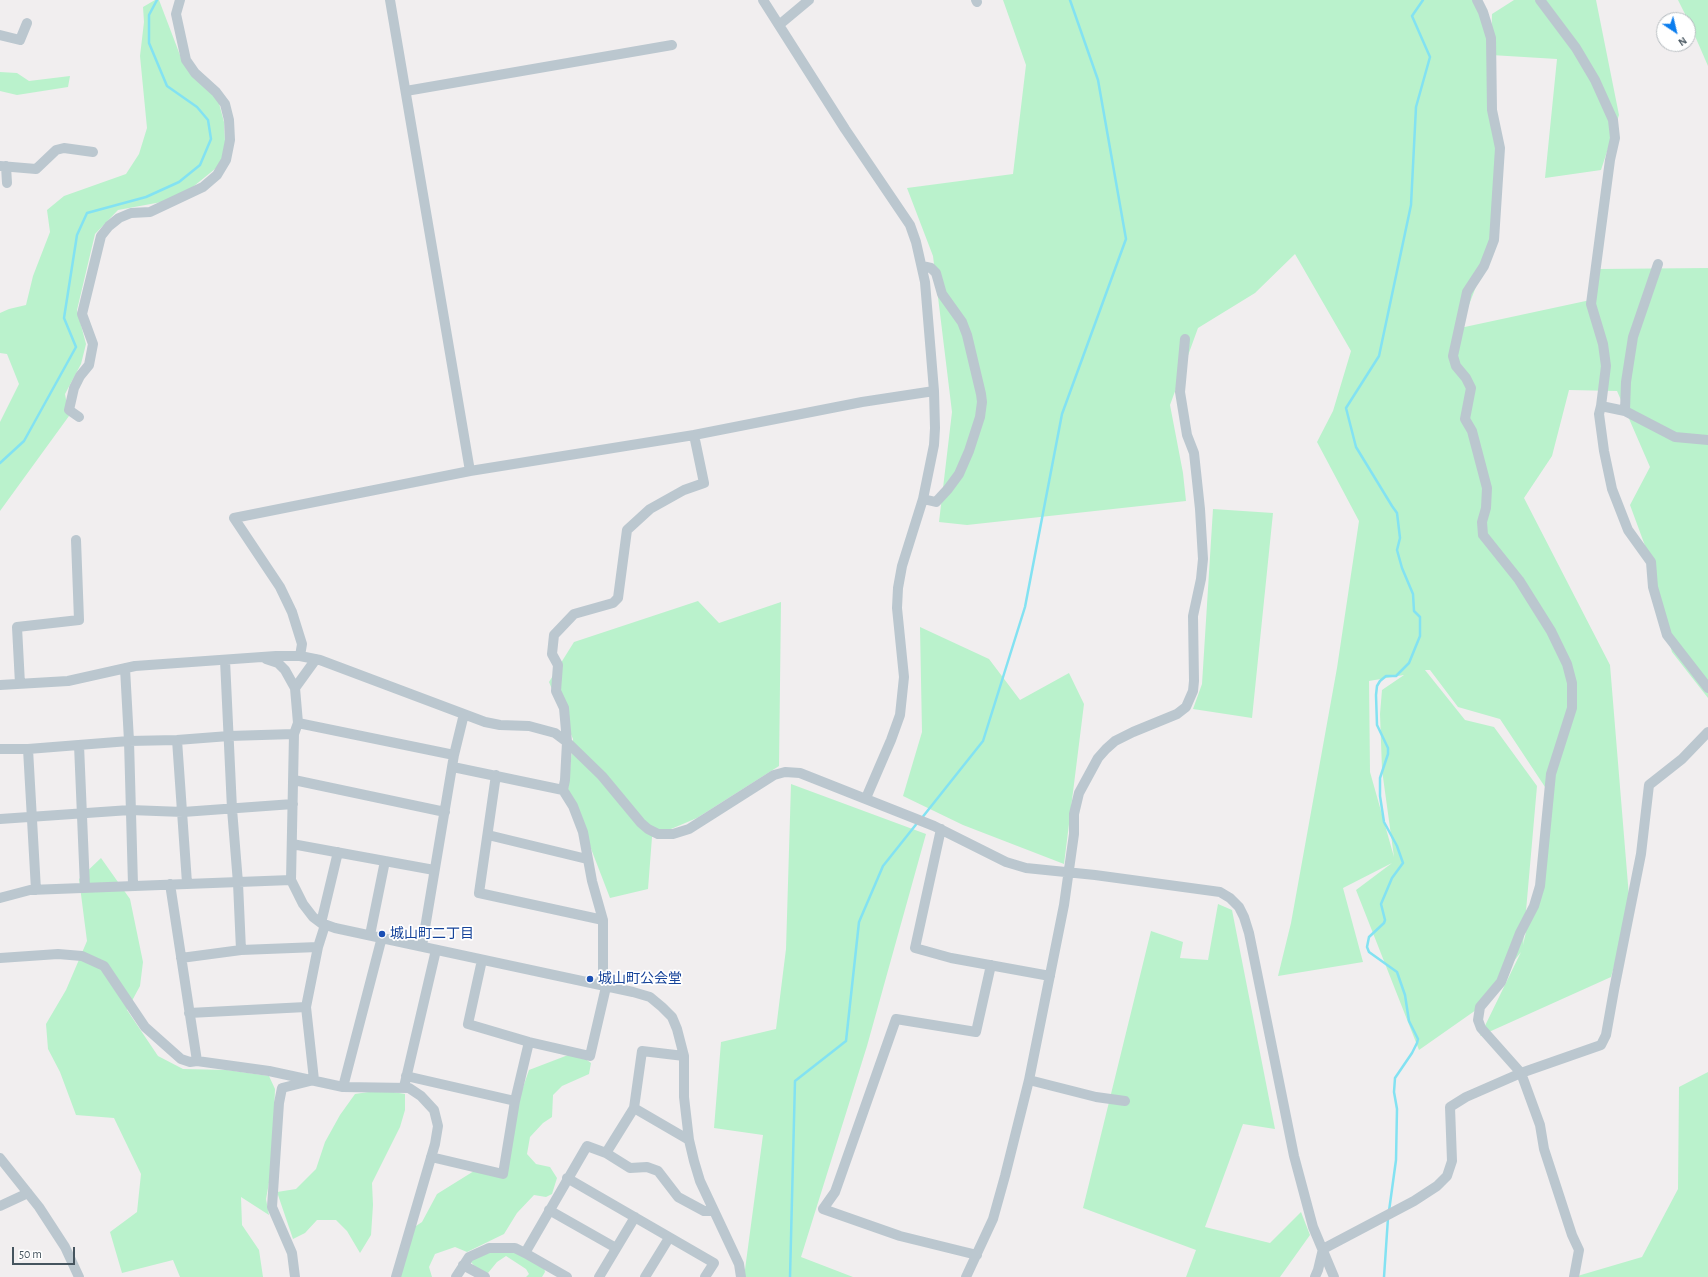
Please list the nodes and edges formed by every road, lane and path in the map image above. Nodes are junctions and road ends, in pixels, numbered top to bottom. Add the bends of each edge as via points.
1 (180, 0) edge
2 (390, 0) edge
3 (763, 0) edge
4 (793, 0) edge
5 (809, 0) edge
6 (1478, 0) edge
7 (1540, 0) edge
8 (797, 10) junction
9 (27, 23) dead end
10 (779, 25) junction
11 (0, 35) edge
12 (672, 45) dead end
13 (406, 91) junction
14 (93, 152) dead end
15 (3, 166) edge
16 (7, 184) dead end
17 (1658, 264) dead end
18 (922, 266) junction
19 (1185, 339) dead end
20 (934, 391) junction
21 (1601, 406) junction
22 (1625, 411) junction
23 (79, 417) dead end
24 (694, 435) junction
25 (1708, 440) edge
26 (470, 470) junction
27 (923, 499) junction
28 (76, 540) dead end
29 (300, 656) junction
30 (258, 657) junction
31 (316, 659) junction
32 (225, 660) junction
33 (125, 668) junction
34 (20, 684) junction
35 (0, 685) edge
36 (296, 688) junction
37 (1708, 688) edge
38 (464, 714) junction
39 (298, 723) junction
40 (1708, 732) edge
41 (294, 734) junction
42 (229, 736) junction
43 (177, 740) junction
44 (129, 741) junction
45 (568, 742) junction
46 (79, 745) junction
47 (0, 749) edge
48 (28, 749) junction
49 (454, 756) junction
50 (453, 767) junction
51 (496, 775) junction
52 (294, 780) junction
53 (563, 790) junction
54 (866, 798) junction
55 (293, 804) junction
56 (232, 809) junction
57 (130, 810) junction
58 (183, 812) junction
59 (445, 812) junction
60 (82, 814) junction
61 (31, 817) junction
62 (0, 819) edge
63 (938, 827) junction
64 (488, 835) junction
65 (292, 844) junction
66 (338, 852) junction
67 (587, 859) junction
68 (385, 861) junction
69 (434, 870) junction
70 (1068, 873) junction
71 (291, 880) junction
72 (187, 883) junction
73 (238, 883) junction
74 (170, 884) junction
75 (133, 885) junction
76 (85, 887) junction
77 (36, 890) junction
78 (0, 898) edge
79 (603, 920) junction
80 (323, 924) junction
81 (370, 935) junction
82 (382, 937) junction
83 (422, 946) junction
84 (318, 947) junction
85 (241, 950) junction
86 (436, 950) junction
87 (0, 958) edge
88 (181, 958) junction
89 (482, 960) junction
90 (991, 965) junction
91 (1050, 976) junction
92 (603, 986) junction
93 (306, 1007) junction
94 (189, 1013) junction
95 (529, 1042) junction
96 (684, 1056) junction
97 (197, 1062) junction
98 (1520, 1073) junction
99 (406, 1076) junction
100 (314, 1080) junction
101 (1029, 1080) junction
102 (343, 1087) junction
103 (404, 1087) junction
104 (515, 1101) junction
105 (1125, 1101) dead end
106 (634, 1108) junction
107 (689, 1140) junction
108 (606, 1153) junction
109 (431, 1157) junction
110 (0, 1158) edge
111 (567, 1178) junction
112 (28, 1193) junction
113 (0, 1206) edge
114 (548, 1210) junction
115 (713, 1212) junction
116 (635, 1217) junction
117 (669, 1238) junction
118 (616, 1248) junction
119 (1323, 1248) junction
120 (525, 1253) junction
121 (977, 1255) junction
122 (463, 1265) junction
123 (79, 1277) edge
124 (295, 1277) edge
125 (396, 1277) edge
126 (456, 1277) edge
127 (485, 1277) edge
128 (567, 1277) edge
129 (599, 1277) edge
130 (645, 1277) edge
131 (705, 1277) edge
132 (741, 1277) edge
133 (966, 1277) edge
134 (1315, 1277) edge
135 (1334, 1277) edge
136 (1574, 1277) edge

1 - 23 street via 176,14 186,60 194,73 216,92 230,120 226,160 216,175 203,187 150,212 131,213 119,218 101,236 82,314 93,344 89,365 74,388 68,410
2 - 13 street
3 - 10 street
4 - 8 street
5 - 8 street
6 - 98 street via 1491,38 1492,110 1500,148 1494,240 1484,266 1467,292 1452,356 1471,388 1465,419 1472,431 1487,488 1482,522 1483,535 1519,580 1550,631 1572,683 1572,708 1551,774 1540,886 1501,982 1480,1006 1478,1020 1481,1028
7 - 21 street via 1576,48 1595,80 1613,120 1615,138 1591,304 1603,344 1606,366
8 - 10 street
9 - 11 street via 20,40
10 - 18 street via 902,211 910,225
12 - 13 street
13 - 26 street
14 - 15 street via 64,148 56,150 36,169
15 - 16 street
17 - 22 street via 1633,337 1626,382
18 - 20 street
18 - 27 street via 932,268 936,273 942,294 962,322 982,402 980,417 959,474 936,502
19 - 70 street via 1180,392 1186,430 1194,453 1203,559 1193,616 1193,691 1186,707 1177,714 1121,738 1098,758 1085,780 1076,804
20 - 24 street via 862,402
20 - 27 street via 934,445
21 - 22 street
21 - 37 street via 1600,427 1612,489 1628,530 1651,562 1653,587 1667,635
22 - 25 street via 1675,437
24 - 26 street
24 - 45 street via 704,483 684,490 650,509 627,530 618,598 613,603 574,614 554,635 552,654 558,665 556,691 564,708
26 - 29 street via 234,518 280,587 292,612 302,644
27 - 54 street via 902,566 898,588 898,621 904,677 900,715 892,740
28 - 34 street via 80,620 17,627
29 - 30 street
29 - 31 street
30 - 32 street
30 - 36 street via 278,663
31 - 36 street
31 - 38 street
32 - 33 street
32 - 42 street
33 - 34 street via 68,681
33 - 44 street
34 - 35 street
36 - 39 street
38 - 45 street via 500,725 529,726 546,730
38 - 49 street
39 - 41 street
39 - 49 street
40 - 98 street via 1682,760 1649,785 1641,854 1606,1035 1601,1045
41 - 42 street
41 - 52 street
42 - 43 street
42 - 56 street
43 - 44 street
43 - 58 street
44 - 46 street
44 - 57 street
45 - 53 street
45 - 54 street via 602,776 641,823 658,834 689,830 774,775 786,772 800,773
46 - 48 street
46 - 60 street
47 - 48 street
48 - 61 street
49 - 50 street
50 - 51 street
50 - 59 street
51 - 53 street
51 - 64 street
52 - 55 street
52 - 59 street
53 - 67 street via 573,806 583,832
54 - 63 street
55 - 56 street
55 - 65 street
56 - 58 street
56 - 73 street
57 - 58 street
57 - 60 street
57 - 75 street
58 - 72 street
59 - 69 street
60 - 61 street
60 - 76 street
61 - 62 street
61 - 77 street
63 - 70 street via 1006,862 1026,868
63 - 90 street via 915,948
64 - 67 street
64 - 79 street via 479,893
65 - 66 street
65 - 71 street
66 - 68 street
66 - 80 street
67 - 79 street
68 - 69 street
68 - 81 street
69 - 83 street
70 - 91 street
70 - 119 street via 1220,892 1239,907 1250,933 1294,1156 1313,1227
71 - 73 street
71 - 80 street via 312,917
72 - 73 street
72 - 74 street
73 - 85 street
74 - 75 street
74 - 88 street
75 - 76 street
76 - 77 street
77 - 78 street
79 - 92 street
80 - 81 street
80 - 84 street
81 - 82 street
82 - 83 street
82 - 102 street
83 - 86 street
84 - 85 street
84 - 93 street
85 - 88 street
86 - 89 street
86 - 99 street
87 - 97 street via 58,954 82,956 104,966 145,1026 181,1060
88 - 94 street
89 - 92 street
89 - 95 street via 468,1024
90 - 91 street
90 - 121 street via 976,1032 896,1018 835,1192 823,1210 919,1241
91 - 101 street
92 - 95 street via 590,1056
92 - 96 street via 650,997 662,1007 672,1017
93 - 94 street
93 - 100 street
94 - 97 street
95 - 104 street
96 - 106 street via 642,1051
96 - 107 street via 684,1096
97 - 100 street via 269,1071
98 - 119 street via 1466,1097 1450,1107 1452,1161 1447,1176 1437,1186 1414,1201
98 - 136 street via 1540,1126 1544,1149 1579,1250
99 - 103 street
99 - 104 street
100 - 102 street
100 - 124 street via 282,1088 280,1103 272,1207 292,1253
101 - 105 street via 1096,1098
101 - 121 street via 993,1219
102 - 103 street
103 - 109 street via 421,1096 434,1110 438,1126
104 - 109 street via 503,1174
106 - 107 street
106 - 108 street
107 - 115 street via 700,1181
108 - 111 street via 587,1146
108 - 115 street via 630,1168 647,1167 658,1171 678,1197 704,1211
109 - 125 street
110 - 112 street
111 - 114 street
111 - 116 street
112 - 113 street
112 - 123 street via 58,1236
114 - 118 street
114 - 120 street
115 - 132 street via 739,1264
116 - 117 street
116 - 118 street
117 - 130 street
117 - 131 street via 714,1263
118 - 129 street
119 - 134 street
119 - 135 street
120 - 122 street via 515,1248 489,1248 469,1256
120 - 128 street
121 - 133 street
122 - 126 street
122 - 127 street

